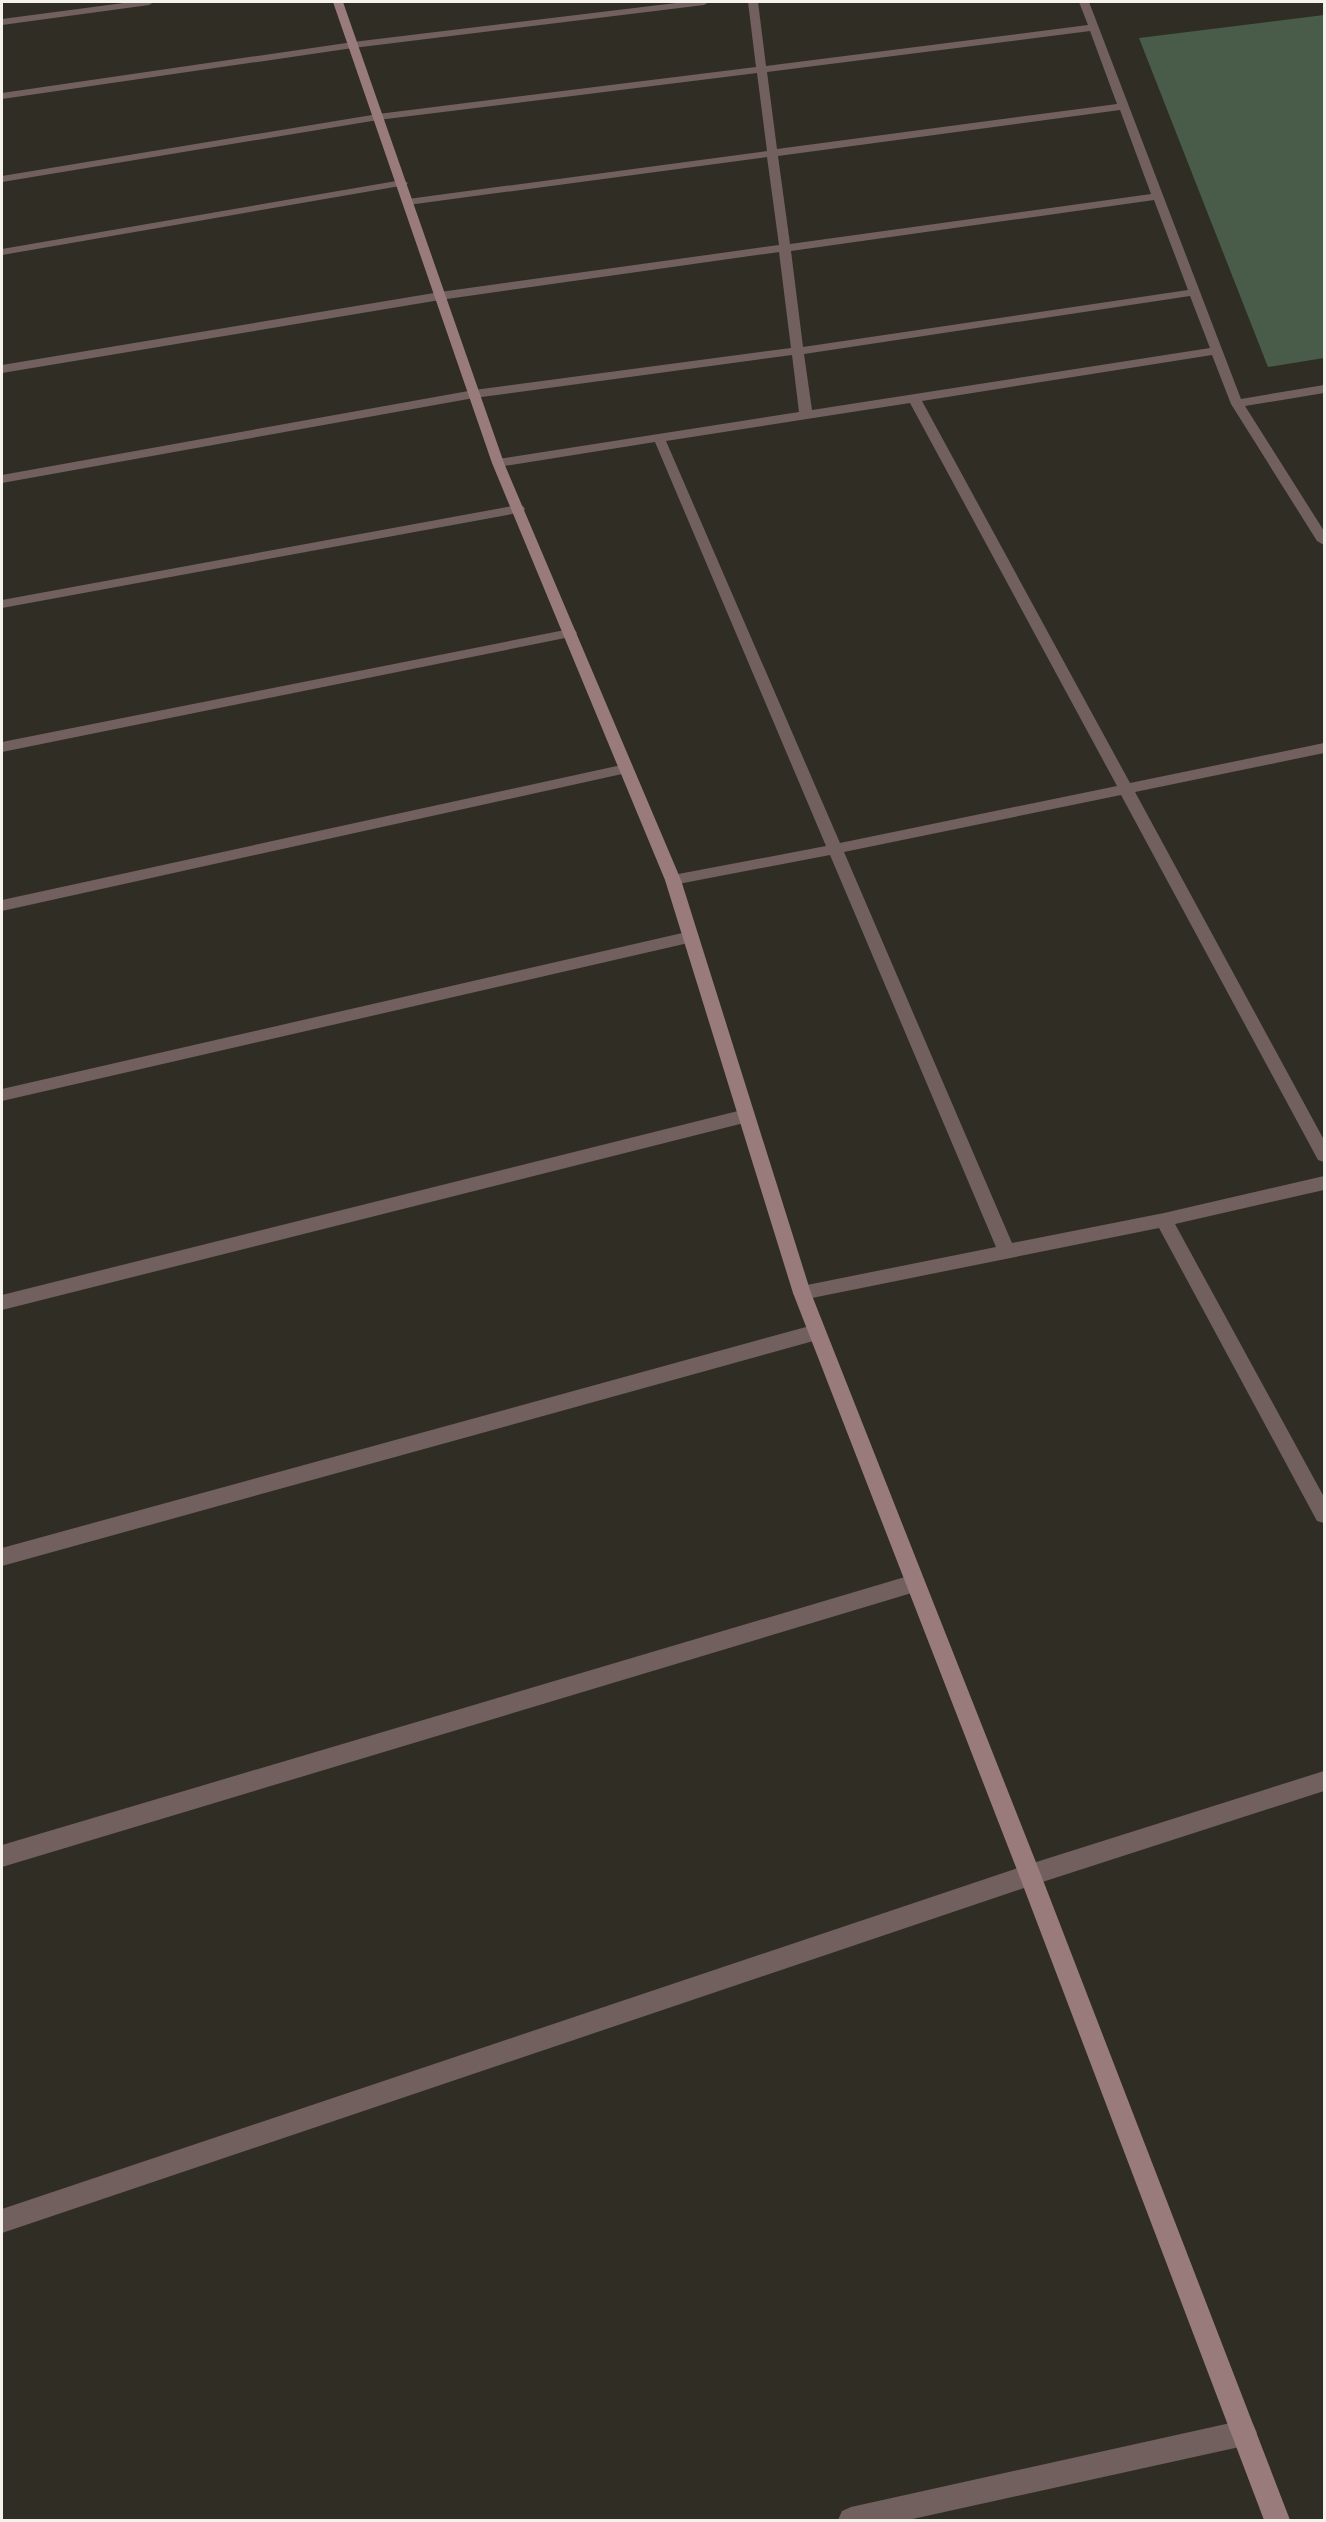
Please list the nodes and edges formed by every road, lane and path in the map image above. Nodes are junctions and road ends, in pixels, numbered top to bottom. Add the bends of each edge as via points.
1 (148, 2) edge
2 (338, 2) edge
3 (704, 2) edge
4 (753, 2) edge
5 (1084, 2) edge
6 (2, 22) edge
7 (1092, 28) junction
8 (354, 45) junction
9 (762, 70) junction
10 (2, 96) edge
11 (1123, 106) junction
12 (378, 117) junction
13 (773, 154) junction
14 (2, 179) edge
15 (402, 183) junction
16 (1158, 196) junction
17 (408, 202) junction
18 (785, 249) junction
19 (2, 252) edge
20 (1195, 292) junction
21 (440, 296) junction
22 (798, 351) junction
23 (1217, 351) junction
24 (2, 369) edge
25 (1324, 389) edge
26 (474, 394) junction
27 (914, 398) junction
28 (1237, 404) junction
29 (807, 415) junction
30 (659, 438) junction
31 (498, 463) junction
32 (2, 479) edge
33 (518, 509) junction
34 (1324, 541) edge
35 (2, 604) edge
36 (570, 633) junction
37 (2, 747) edge
38 (1324, 748) edge
39 (626, 769) junction
40 (1126, 788) junction
41 (835, 849) junction
42 (673, 880) junction
43 (2, 906) edge
44 (691, 937) junction
45 (2, 1095) edge
46 (746, 1116) junction
47 (1324, 1155) edge
48 (1324, 1183) edge
49 (1164, 1220) junction
50 (1007, 1252) junction
51 (802, 1293) junction
52 (2, 1303) edge
53 (817, 1332) junction
54 (1324, 1515) edge
55 (2, 1557) edge
56 (915, 1583) junction
57 (1324, 1780) edge
58 (2, 1856) edge
59 (1030, 1875) junction
60 (2, 2221) edge
61 (1244, 2433) junction
62 (851, 2520) edge
63 (1277, 2520) edge

1 - 6 street
2 - 8 street
3 - 8 street
4 - 9 street
5 - 7 street
7 - 9 street
7 - 11 street
8 - 10 street
8 - 12 street
9 - 12 street
9 - 13 street
11 - 13 street
11 - 16 street
12 - 14 street
12 - 15 street
13 - 17 street
13 - 18 street
15 - 17 street
15 - 19 street
16 - 18 street
16 - 20 street
17 - 21 street
18 - 21 street
18 - 22 street
20 - 22 street
20 - 23 street
21 - 24 street
21 - 26 street
22 - 26 street
22 - 29 street
23 - 27 street
23 - 28 street
25 - 28 street
26 - 31 street
26 - 32 street
27 - 29 street
27 - 40 street
28 - 34 street
29 - 30 street
30 - 31 street
30 - 41 street
31 - 33 street
33 - 35 street
33 - 36 street
36 - 37 street
36 - 39 street
38 - 40 street
39 - 42 street
39 - 43 street
40 - 41 street
40 - 47 street
41 - 42 street
41 - 50 street
42 - 44 street
44 - 45 street
44 - 46 street
46 - 51 street
46 - 52 street
48 - 49 street
49 - 50 street
49 - 54 street
50 - 51 street
51 - 53 street
53 - 55 street
53 - 56 street
56 - 58 street
56 - 59 street
57 - 59 street
59 - 60 street
59 - 61 street
61 - 62 street
61 - 63 street

